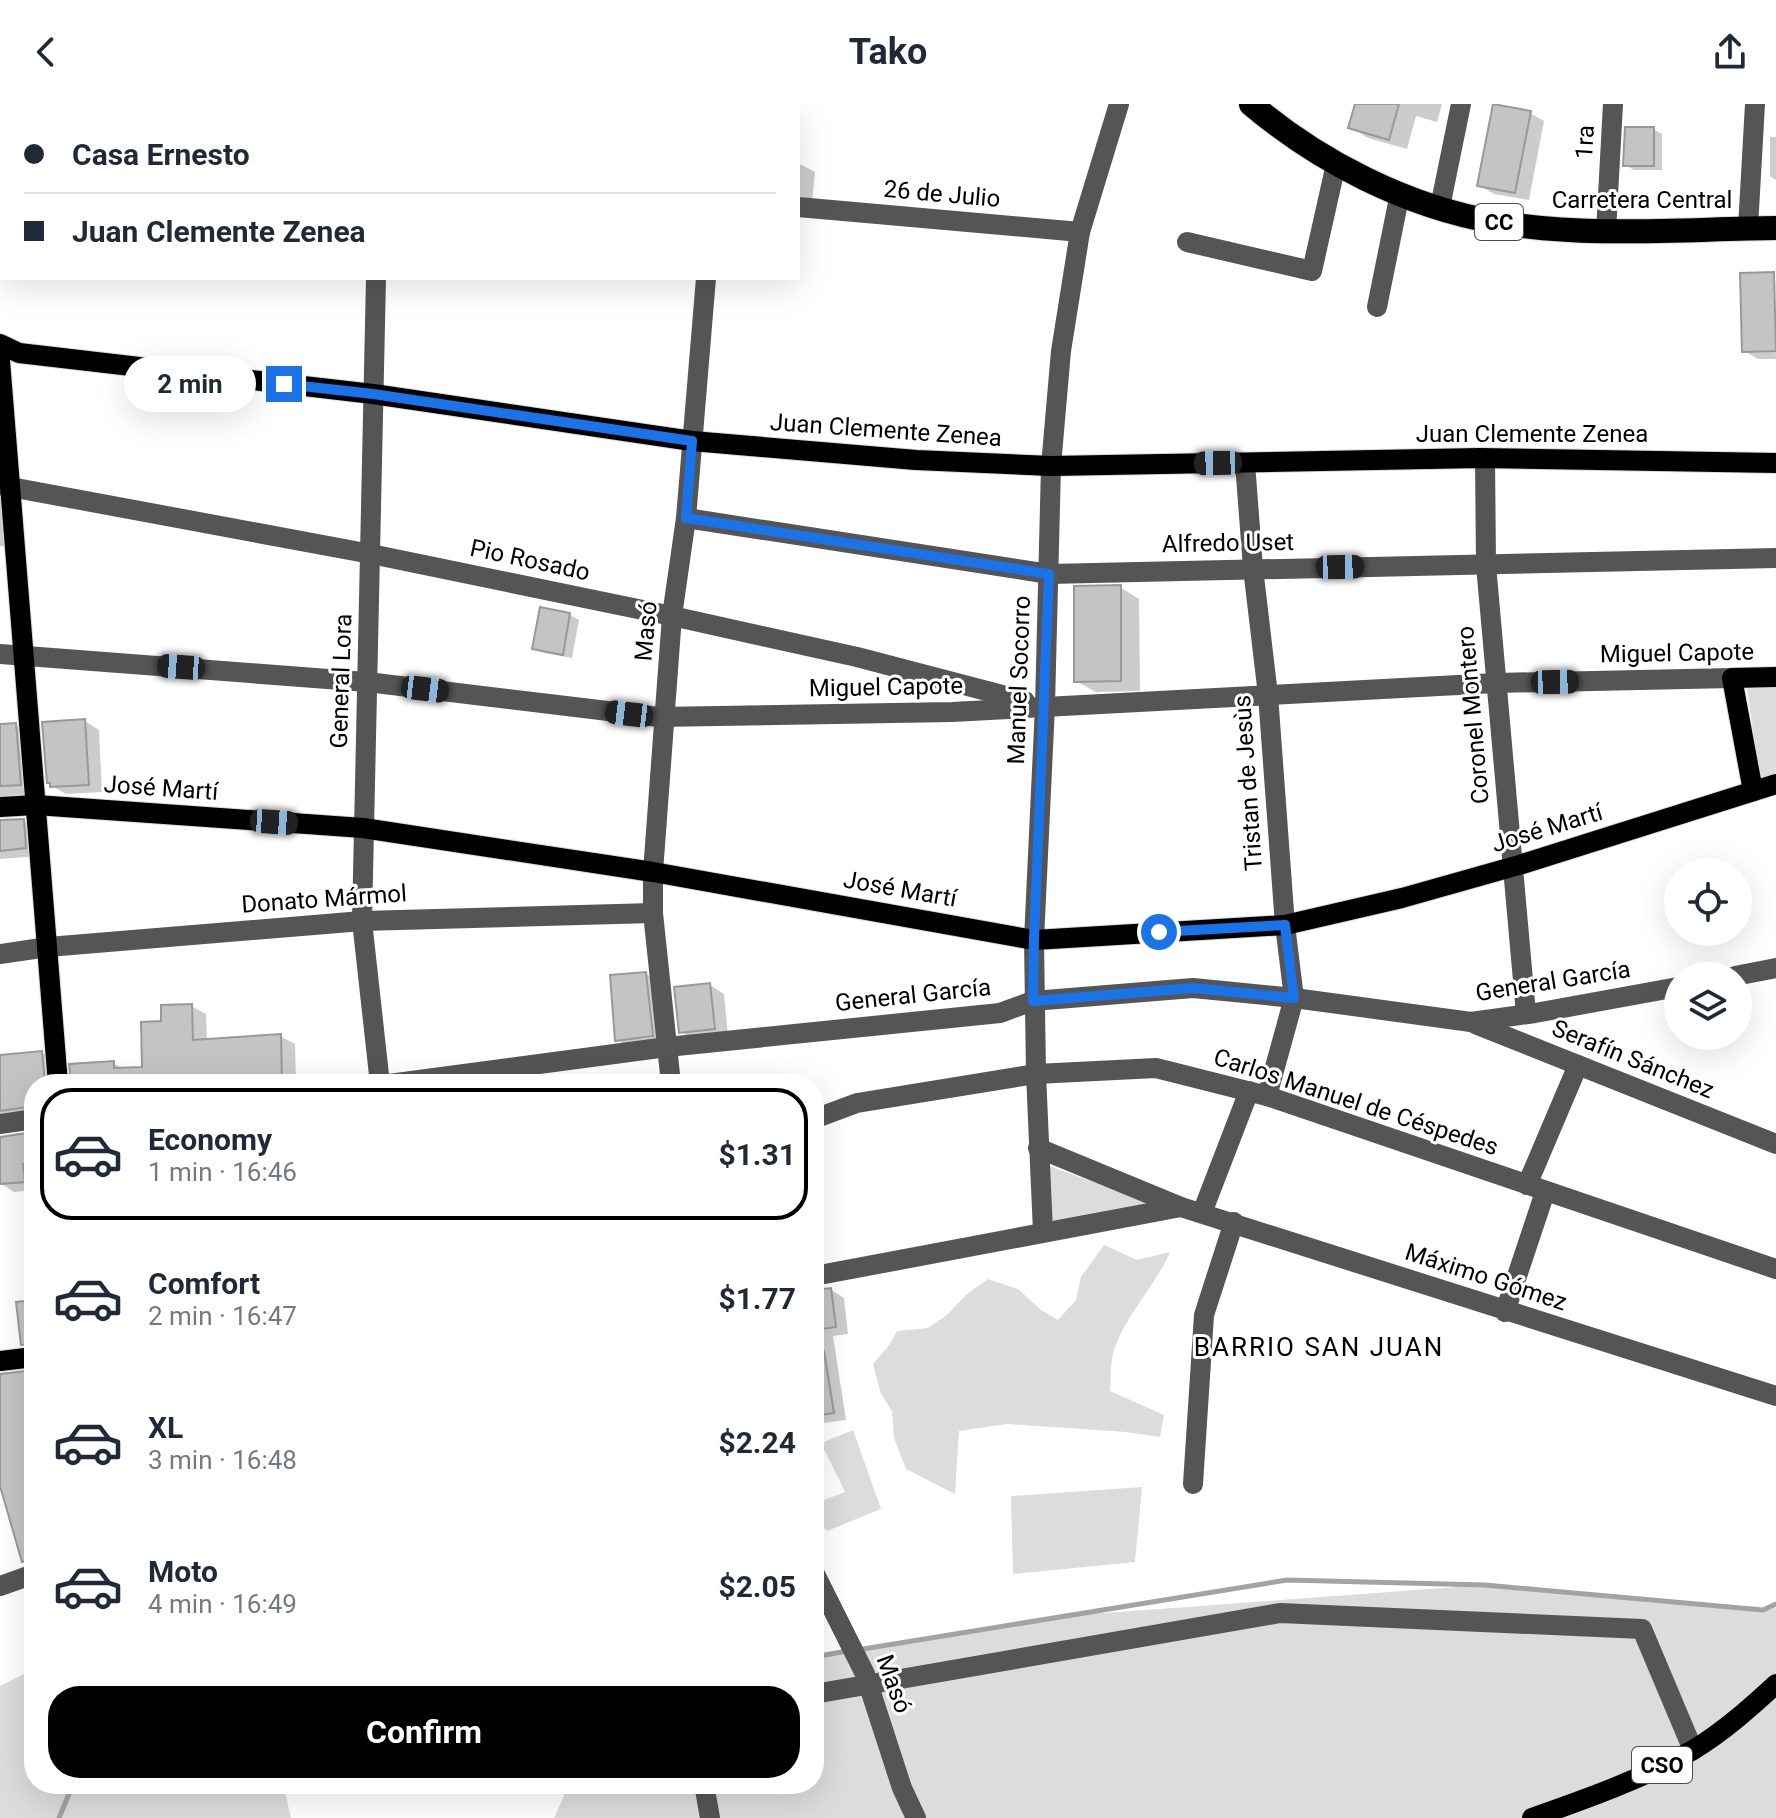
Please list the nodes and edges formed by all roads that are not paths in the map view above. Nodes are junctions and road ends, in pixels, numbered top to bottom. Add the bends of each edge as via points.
1 (1119, 104) edge
2 (1251, 104) edge
3 (1461, 104) edge
4 (1613, 104) edge
5 (1755, 104) edge
6 (1336, 164) junction
7 (1400, 193) junction
8 (800, 207) edge
9 (1440, 207) junction
10 (1748, 228) junction
11 (1776, 228) edge
12 (1080, 232) junction
13 (1606, 232) junction
14 (1187, 242) dead end
15 (376, 280) edge
16 (706, 280) edge
17 (1377, 307) dead end
18 (0, 344) edge
19 (0, 361) edge
20 (373, 394) junction
21 (692, 441) junction
22 (1485, 458) junction
23 (1245, 463) junction
24 (1776, 463) edge
25 (1051, 466) junction
26 (6, 486) edge
27 (686, 518) junction
28 (371, 554) junction
29 (1776, 558) edge
30 (1486, 565) junction
31 (1253, 568) junction
32 (1049, 574) junction
33 (672, 616) junction
34 (0, 654) edge
35 (25, 654) junction
36 (1776, 677) edge
37 (1732, 678) junction
38 (367, 682) junction
39 (1496, 683) junction
40 (1268, 695) junction
41 (1045, 706) junction
42 (665, 717) junction
43 (1776, 784) edge
44 (1753, 791) junction
45 (36, 805) junction
46 (0, 807) edge
47 (363, 828) junction
48 (1514, 866) junction
49 (653, 872) junction
50 (653, 913) junction
51 (362, 921) junction
52 (1285, 925) junction
53 (1034, 940) junction
54 (48, 947) junction
55 (0, 954) edge
56 (1776, 968) edge
57 (1752, 973) edge
58 (1664, 989) edge
59 (1294, 998) junction
60 (1033, 1001) junction
61 (1526, 1014) junction
62 (1471, 1022) junction
63 (667, 1047) junction
64 (1578, 1065) junction
65 (57, 1074) edge
66 (379, 1074) edge
67 (464, 1074) edge
68 (670, 1074) edge
69 (1036, 1074) junction
70 (1258, 1094) junction
71 (824, 1115) edge
72 (24, 1120) edge
73 (0, 1124) edge
74 (1776, 1144) edge
75 (1038, 1148) junction
76 (1536, 1188) junction
77 (1181, 1207) junction
78 (1202, 1213) junction
79 (1234, 1222) junction
80 (1043, 1232) junction
81 (1776, 1269) edge
82 (824, 1274) edge
83 (1505, 1312) junction
84 (24, 1360) edge
85 (0, 1361) edge
86 (1776, 1396) edge
87 (1193, 1484) dead end
88 (24, 1578) edge
89 (0, 1586) edge
90 (824, 1592) edge
91 (867, 1678) junction
92 (1776, 1684) edge
93 (824, 1691) edge
94 (1693, 1750) junction
95 (706, 1794) edge
96 (710, 1818) edge
97 (916, 1818) edge
98 (1532, 1818) edge

1 - 12 street, Manuel Socorro
2 - 6 highway, Carretera Central / CC
3 - 9 street
4 - 13 street, 1ra
5 - 10 street
6 - 7 highway, Carretera Central / CC
6 - 14 street via 1312,271
7 - 9 highway, Carretera Central / CC
7 - 17 street
8 - 12 street, 26 de Julio
9 - 13 highway, Carretera Central / CC via 1494,222
10 - 11 highway, Carretera Central / CC
10 - 13 highway, Carretera Central / CC
12 - 25 street, Manuel Socorro via 1061,351
15 - 20 street, General Lora
16 - 21 street, Masó
18 - 20 main road, Juan Clemente Zenea via 32,355
19 - 26 main road
20 - 21 main road, Juan Clemente Zenea
20 - 28 street, General Lora
21 - 25 main road, Juan Clemente Zenea
21 - 27 street, Masó
22 - 23 main road, Juan Clemente Zenea
22 - 24 main road, Juan Clemente Zenea
22 - 30 street, Coronel Montero
23 - 25 main road, Juan Clemente Zenea
23 - 31 street, Tristan de Jesùs
25 - 32 street, Manuel Socorro
26 - 28 street, Pio Rosado
26 - 35 main road
27 - 32 street, Alfredo Uset
27 - 33 street, Masó
28 - 33 street, Pio Rosado
28 - 38 street, General Lora
29 - 30 street, Alfredo Uset
30 - 31 street, Alfredo Uset
30 - 39 street, Coronel Montero
31 - 32 street, Alfredo Uset
31 - 40 street, Tristan de Jesùs
32 - 41 street, Manuel Socorro
33 - 41 street, Pio Rosado
33 - 42 street, Masó
34 - 35 street, Miguel Capote
35 - 38 street, Miguel Capote
35 - 45 main road
36 - 37 main road, Miguel Capote
37 - 39 street, Miguel Capote
37 - 44 main road
38 - 42 street, Miguel Capote
38 - 47 street, General Lora
39 - 40 street, Miguel Capote
39 - 48 street, Coronel Montero
40 - 41 street, Miguel Capote
40 - 52 street, Tristan de Jesùs
41 - 42 street, Miguel Capote
41 - 53 street, Manuel Socorro
42 - 49 street, Masó
43 - 44 main road, José Martí
44 - 48 main road, José Martí
45 - 46 main road, José Martí
45 - 47 main road, José Martí
45 - 54 main road
47 - 49 main road, José Martí
47 - 51 street, General Lora
48 - 52 main road, José Martí
48 - 61 street, Coronel Montero
49 - 50 street, Masó
49 - 53 main road, José Martí
50 - 51 street, Donato Mármol
50 - 63 street, Masó
51 - 54 street, Donato Mármol
51 - 66 street, General Lora
52 - 53 main road, José Martí
52 - 59 street, Tristan de Jesùs
53 - 60 street, Manuel Socorro
54 - 55 street, Donato Mármol
54 - 65 main road
56 - 57 street
58 - 61 street, General García
59 - 60 street, General García via 1193,988
59 - 62 street, General García
59 - 70 street, Tristan de Jesùs
60 - 63 street, General García via 1000,1013
60 - 69 street, Manuel Socorro
61 - 62 street, General García
62 - 64 street, Serafín Sánchez
63 - 67 street, General García
63 - 68 street, Masó
64 - 74 street, Serafín Sánchez
64 - 76 street
69 - 70 street, Carlos Manuel de Céspedes via 1156,1068
69 - 71 street, Carlos Manuel de Céspedes via 857,1103
69 - 75 street, Manuel Socorro
70 - 76 street, Carlos Manuel de Céspedes
70 - 78 street, Tristan de Jesùs
72 - 73 street
75 - 77 street, Máximo Gómez
75 - 80 street, Manuel Socorro
76 - 81 street, Carlos Manuel de Céspedes
76 - 83 street
77 - 78 street, Máximo Gómez
77 - 80 street, Máximo Gómez
78 - 79 street, Máximo Gómez
79 - 83 street, Máximo Gómez
79 - 87 street via 1204,1315
80 - 82 street, Máximo Gómez
83 - 86 street, Máximo Gómez
84 - 85 main road
88 - 89 street
90 - 91 street, Masó
91 - 93 street
91 - 94 street via 1280,1613 1642,1629
91 - 97 street, Masó
92 - 94 main road, CSO
94 - 98 main road, CSO
95 - 96 street

